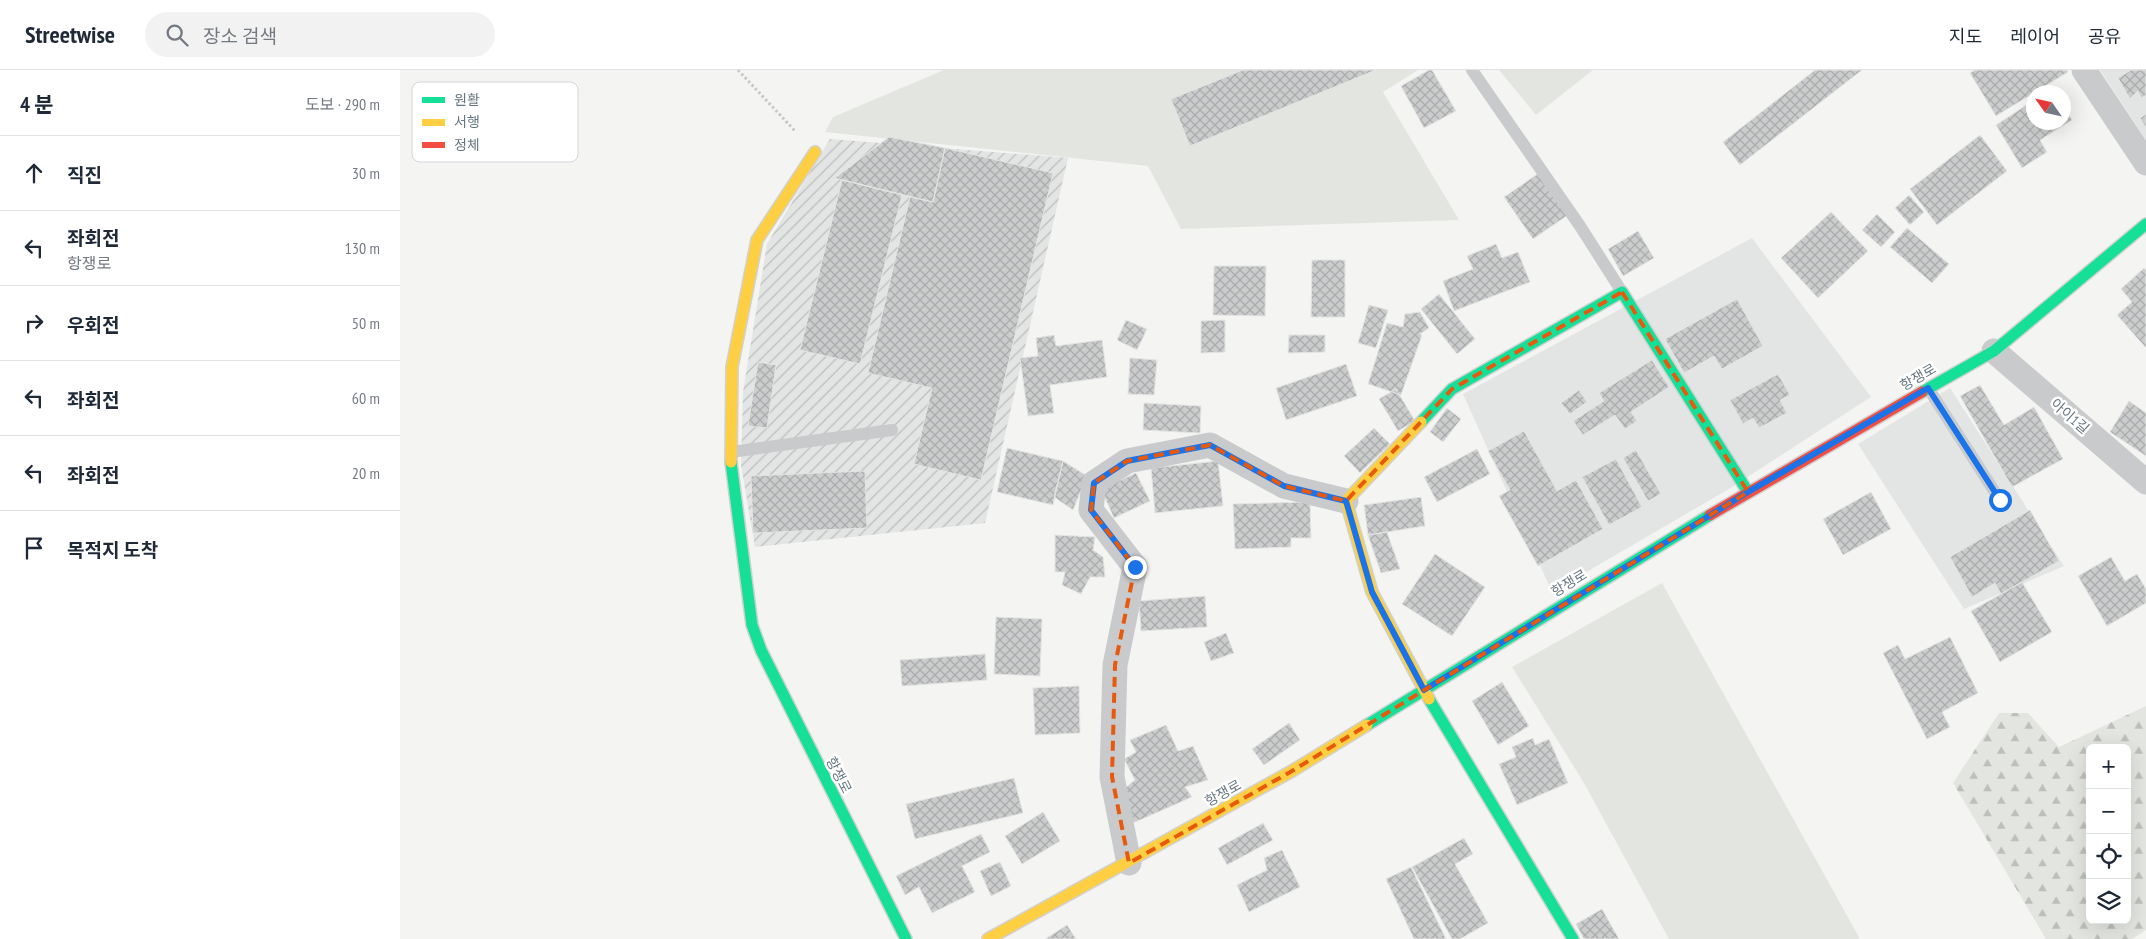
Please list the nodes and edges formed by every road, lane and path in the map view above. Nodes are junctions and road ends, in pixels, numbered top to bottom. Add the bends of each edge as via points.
1 (738, 70) edge
2 (1472, 70) edge
3 (2084, 70) edge
4 (815, 152) joint
5 (2146, 163) edge
6 (2146, 224) edge
7 (1622, 292) junction
8 (1994, 350) junction
9 (1928, 388) junction
10 (892, 430) dead end
11 (731, 452) junction
12 (2146, 482) edge
13 (1748, 492) junction
14 (2000, 500) dead end
15 (1346, 501) junction
16 (1424, 690) junction
17 (1128, 863) junction
18 (906, 939) edge
19 (988, 939) edge
20 (1573, 939) edge

1 - 4 path
2 - 7 lane
3 - 5 street
4 - 11 street, 항쟁로 via 757,240 732,367
6 - 8 street, 항쟁로
7 - 13 street
7 - 15 street via 1452,389
8 - 9 street, 항쟁로
8 - 12 street, 아이1길
9 - 13 street, 항쟁로
9 - 14 lane
10 - 11 lane
11 - 18 street, 항쟁로 via 752,625 761,650
13 - 16 street, 항쟁로
15 - 16 street via 1372,592
15 - 17 street via 1284,486 1210,445 1127,461 1094,483 1091,510 1135,567 1115,664 1112,777
16 - 17 street, 항쟁로 via 1292,771
16 - 20 street
17 - 19 street, 항쟁로

